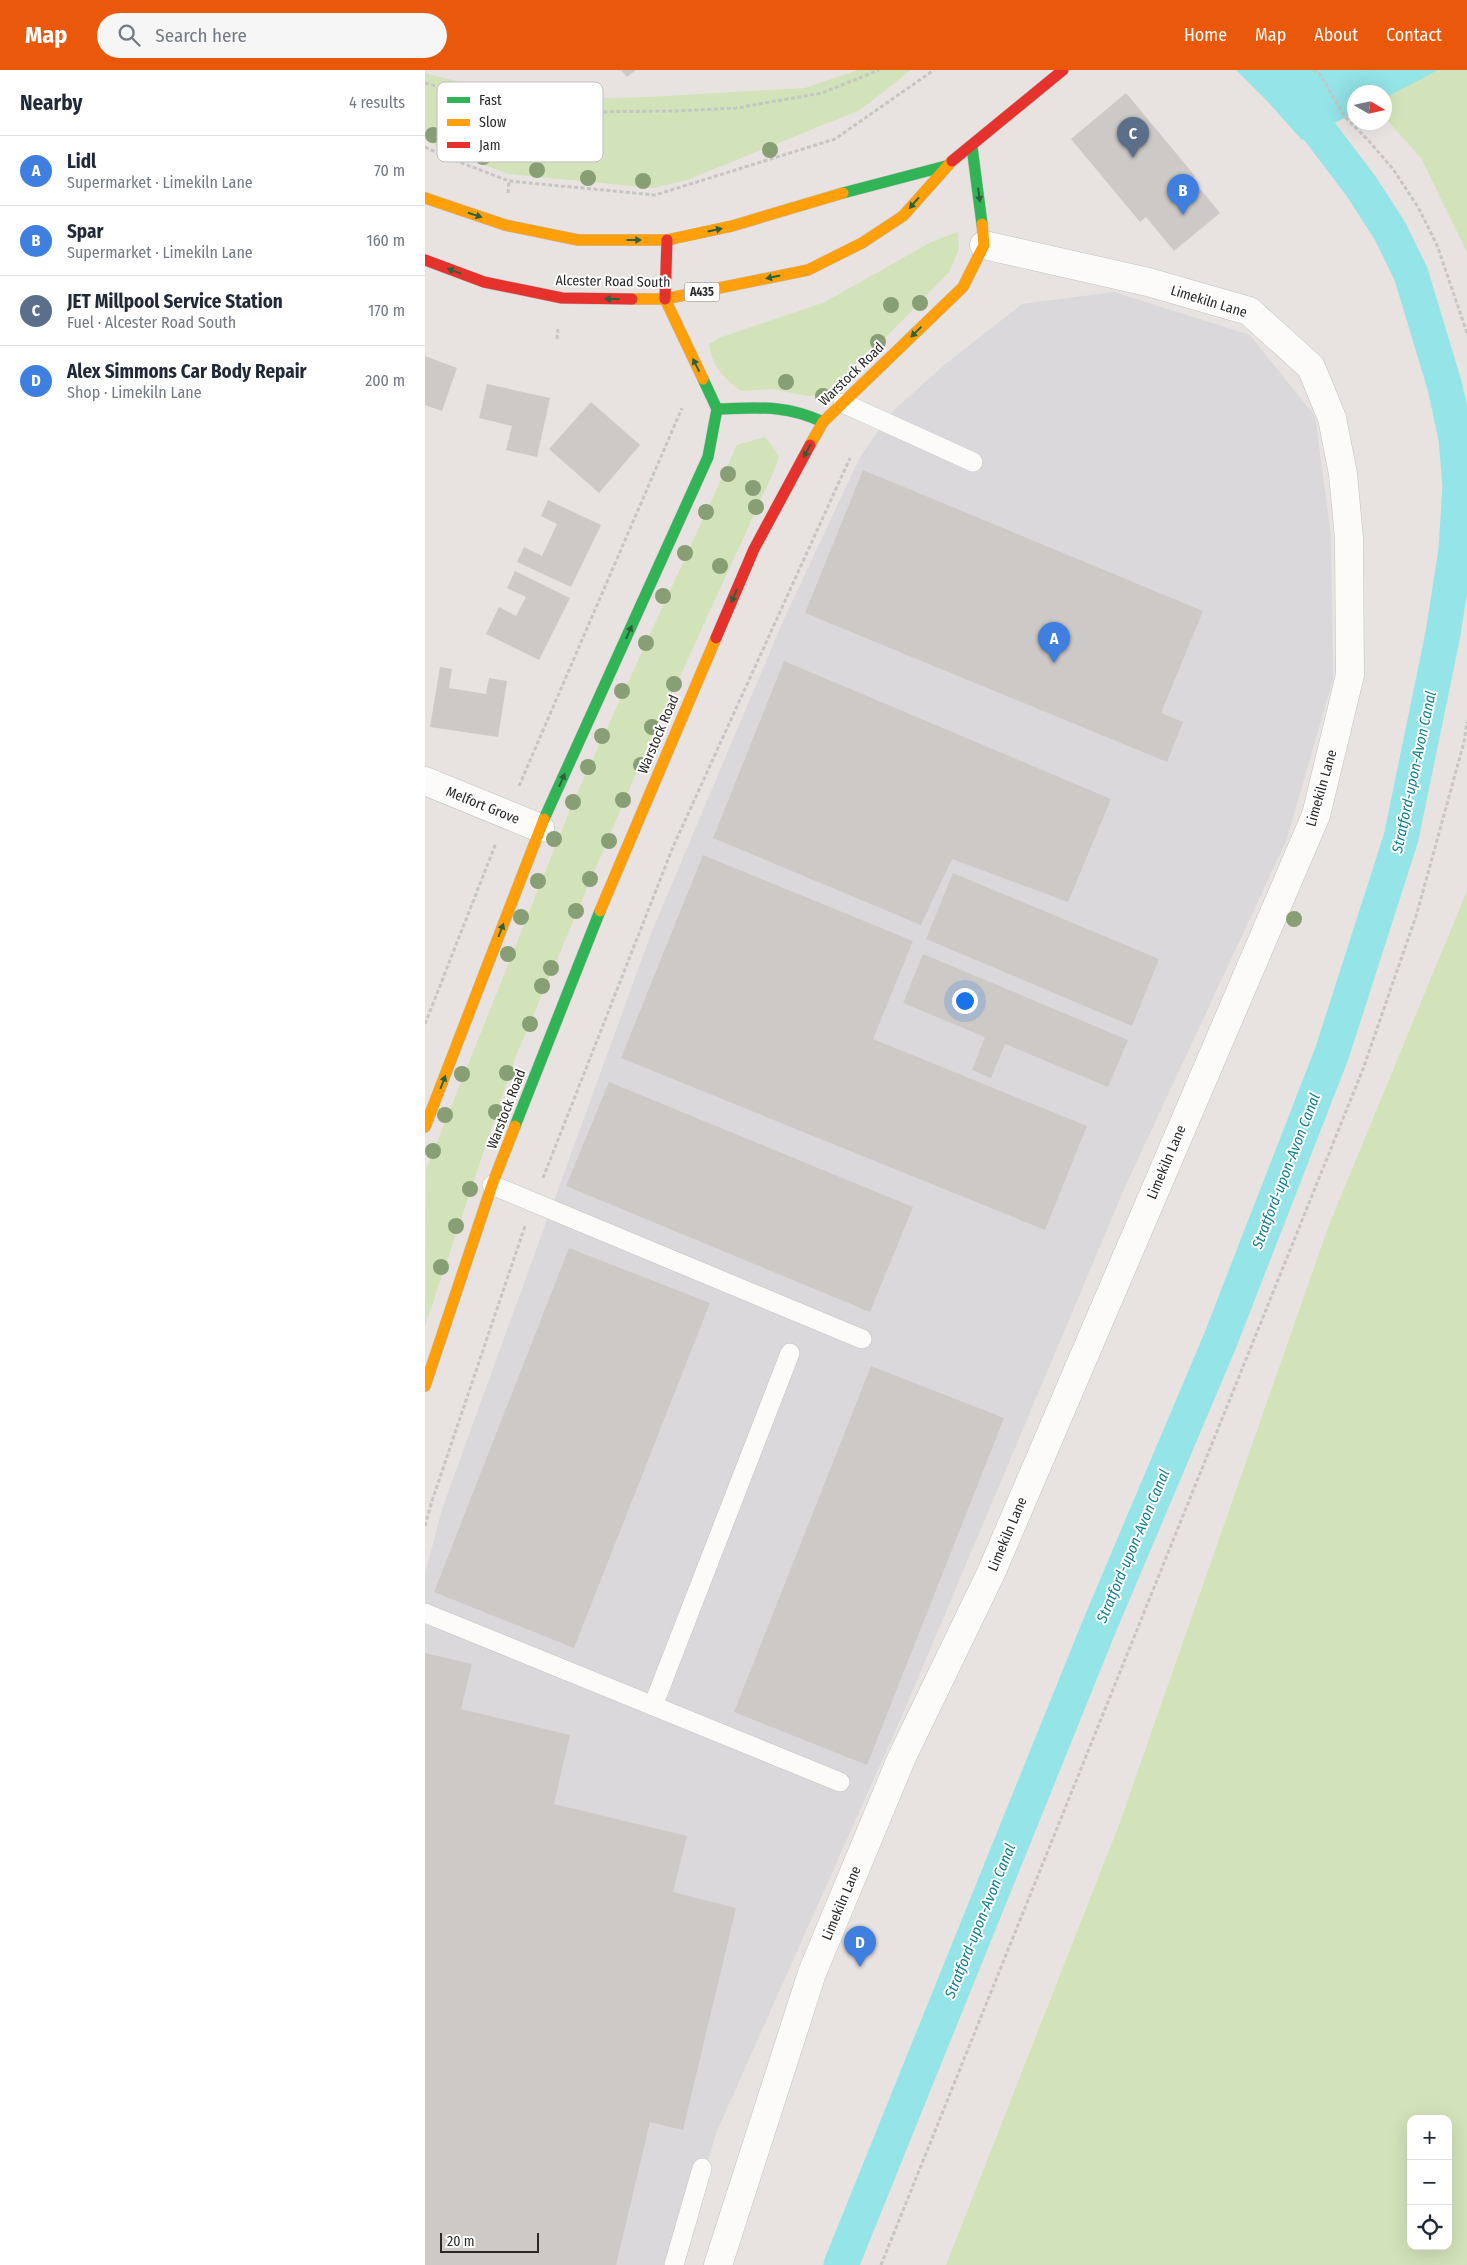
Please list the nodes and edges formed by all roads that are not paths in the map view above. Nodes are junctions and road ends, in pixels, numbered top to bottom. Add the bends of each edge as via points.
1 (1063, 70) edge
2 (972, 147) junction
3 (946, 166) junction
4 (426, 201) edge
5 (667, 240) junction
6 (984, 245) junction
7 (425, 260) edge
8 (665, 299) junction
9 (843, 403) junction
10 (717, 409) junction
11 (823, 422) junction
12 (973, 462) dead end
13 (425, 781) edge
14 (540, 828) junction
15 (425, 1128) edge
16 (492, 1185) junction
17 (862, 1339) dead end
18 (790, 1353) dead end
19 (425, 1386) edge
20 (425, 1613) edge
21 (653, 1706) junction
22 (840, 1782) dead end
23 (702, 2168) dead end
24 (674, 2265) edge
25 (718, 2265) edge

1 - 2 main road, Alcester Road South / A435
2 - 3 main road, Alcester Road South / A435
2 -> 6 main road
5 -> 3 main road, Alcester Road South / A435 via 732,226 815,200
3 -> 8 main road, Alcester Road South / A435 via 903,216 862,243 808,270
4 -> 5 main road, Alcester Road South / A435 via 505,225 578,240
5 - 8 main road
6 -> 9 main road, Warstock Road via 963,287
6 - 25 street, Limekiln Lane via 1147,282 1249,311 1311,367 1331,418 1343,474 1349,538 1349,675 1316,815 991,1573 902,1757 812,1973
8 -> 7 main road, Alcester Road South / A435 via 562,298 484,282
10 -> 8 main road
9 - 11 main road, Warstock Road
9 - 12 lane
10 - 11 main road via 773,406
14 -> 10 main road via 707,457
11 -> 16 main road, Warstock Road via 750,558 613,877
13 - 14 street, Melfort Grove
15 -> 14 main road
16 - 17 lane
16 - 19 main road, Warstock Road
18 - 21 lane
20 - 21 lane
21 - 22 lane
23 - 24 lane

